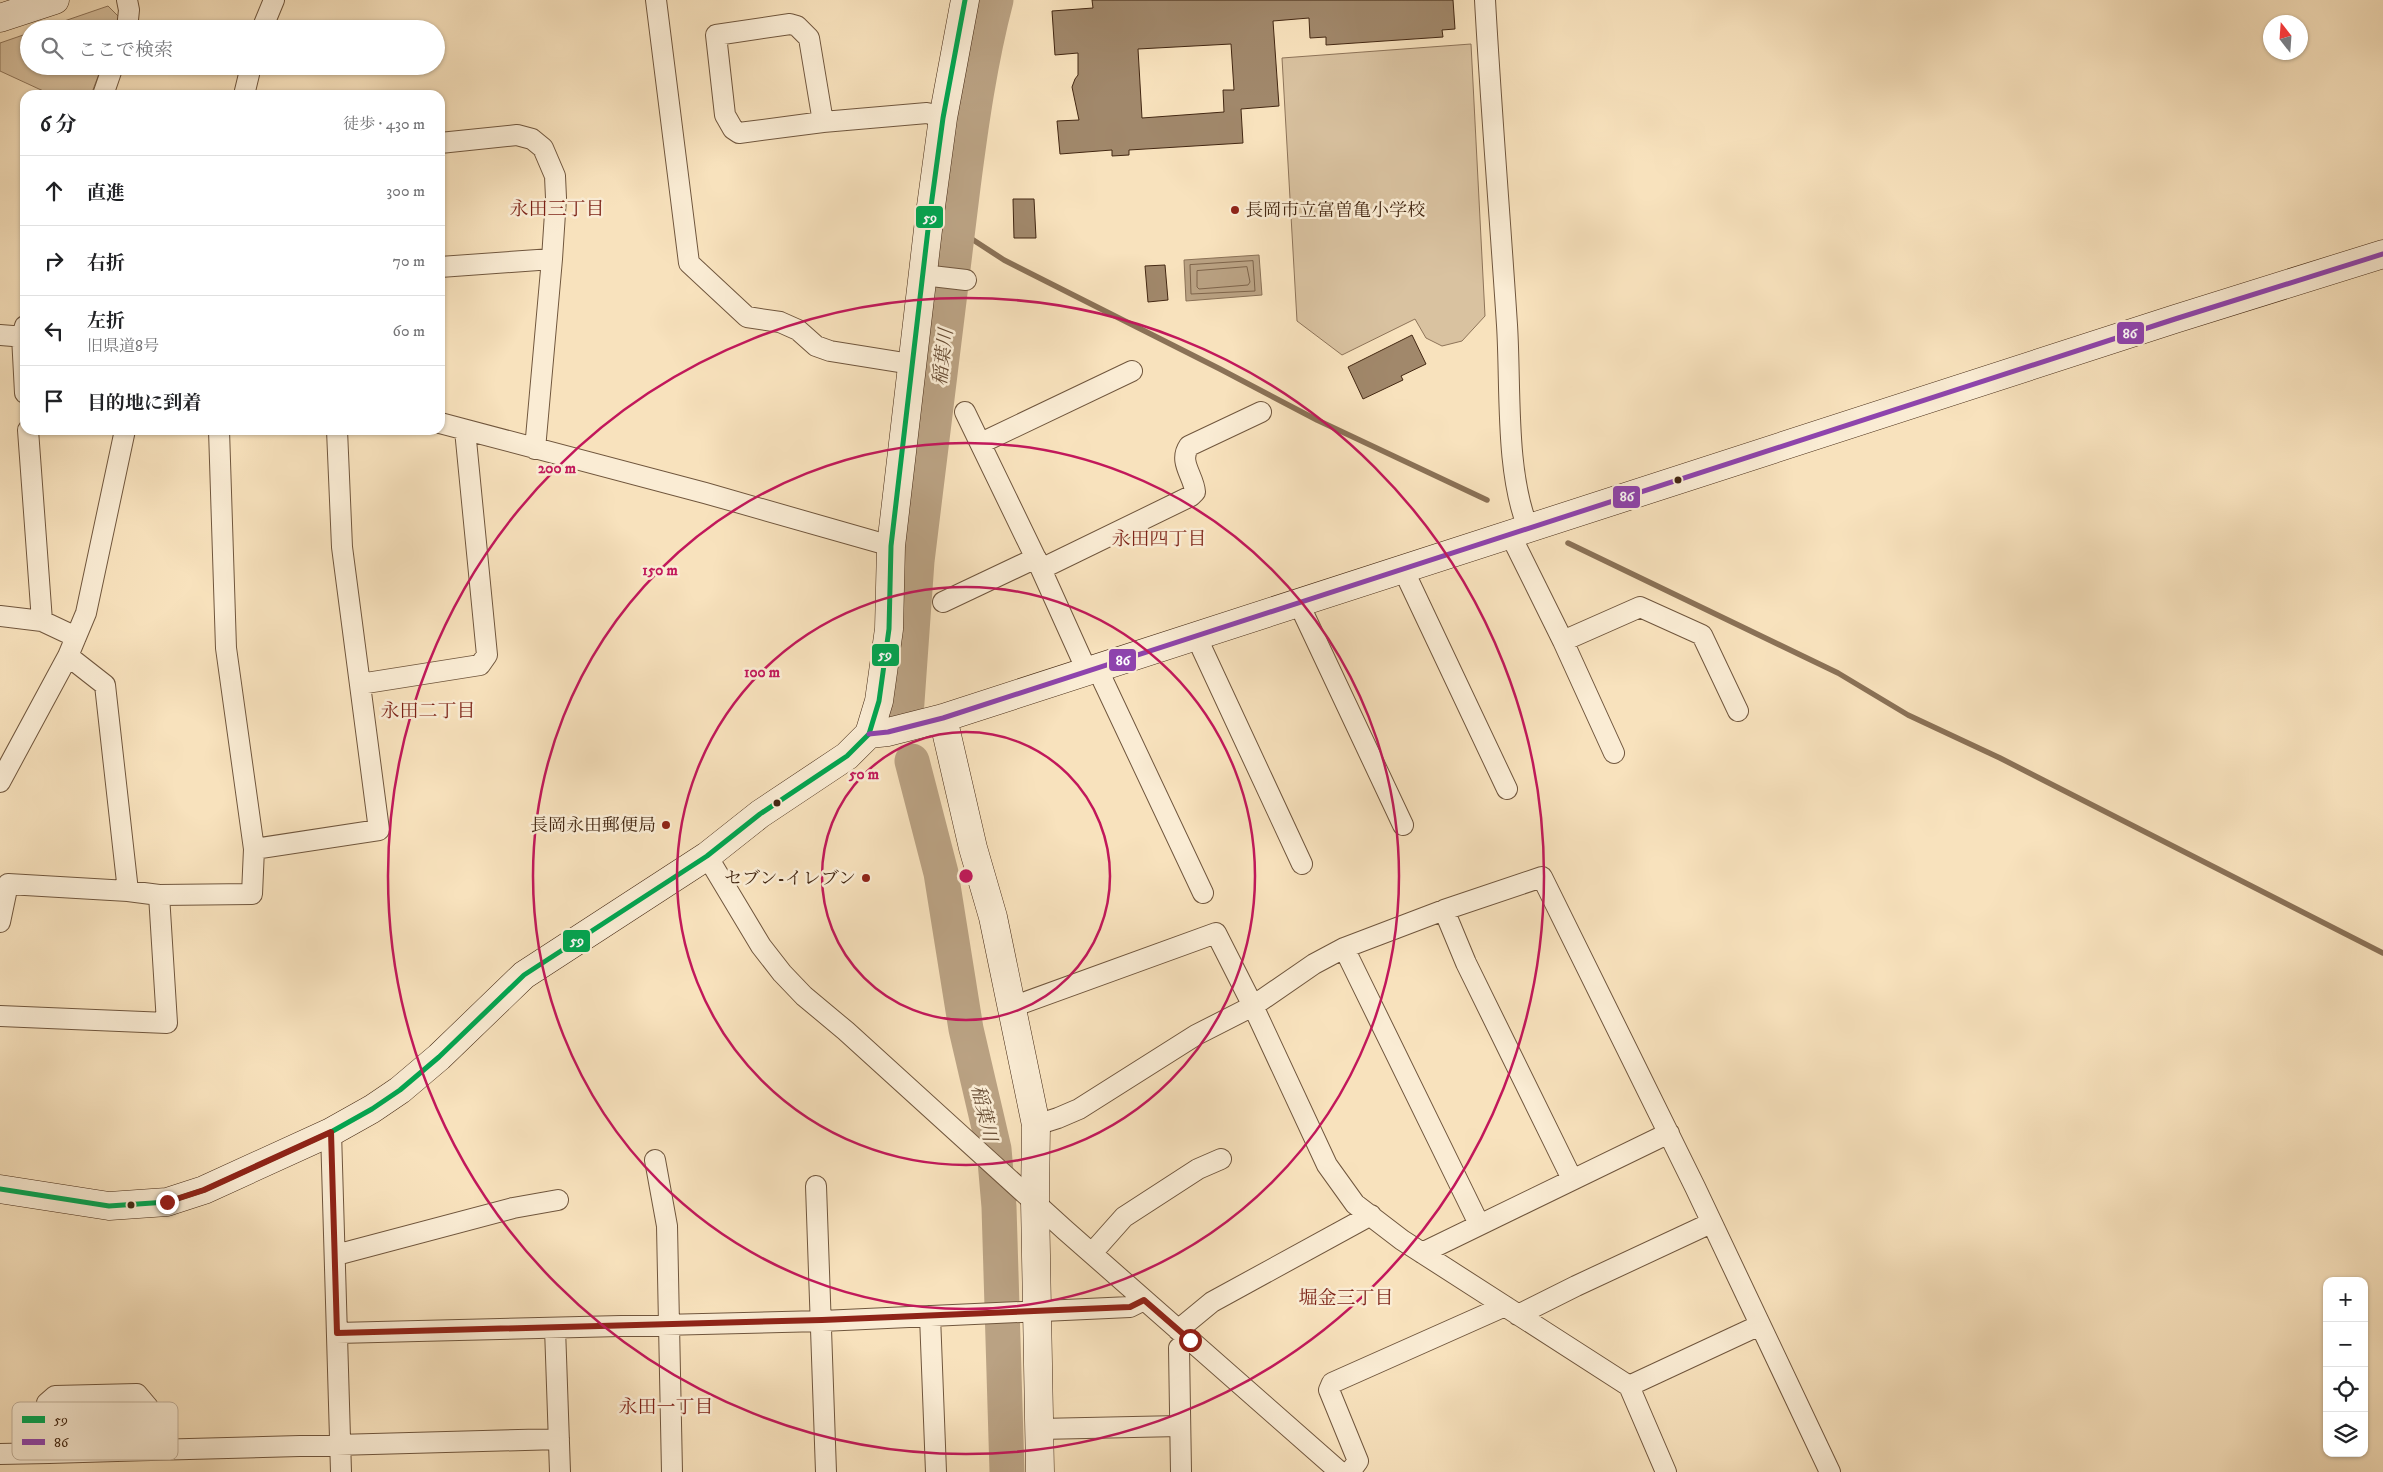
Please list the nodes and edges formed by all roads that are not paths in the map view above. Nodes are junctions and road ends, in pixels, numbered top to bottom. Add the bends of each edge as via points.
1 (55, 0) edge
2 (127, 0) edge
3 (274, 0) edge
4 (656, 0) edge
5 (965, 0) edge
6 (1485, 0) edge
7 (0, 18) edge
8 (127, 20) edge
9 (266, 20) edge
10 (110, 75) edge
11 (249, 75) edge
12 (105, 90) edge
13 (245, 90) edge
14 (943, 118) junction
15 (823, 122) junction
16 (445, 142) edge
17 (2383, 254) edge
18 (552, 259) junction
19 (445, 267) edge
20 (927, 276) junction
21 (966, 280) dead end
22 (20, 333) edge
23 (0, 335) edge
24 (911, 364) junction
25 (1132, 372) dead end
26 (965, 412) dead end
27 (1261, 412) dead end
28 (445, 424) edge
29 (465, 430) junction
30 (28, 435) edge
31 (124, 435) edge
32 (219, 435) edge
33 (336, 435) edge
34 (981, 444) junction
35 (535, 449) junction
36 (1519, 531) junction
37 (891, 546) junction
38 (1038, 563) junction
39 (1403, 569) junction
40 (943, 602) dead end
41 (1299, 604) junction
42 (0, 616) edge
43 (42, 621) junction
44 (1196, 636) junction
45 (76, 637) junction
46 (1563, 642) junction
47 (68, 656) junction
48 (1092, 670) junction
49 (360, 684) junction
50 (1738, 711) dead end
51 (943, 718) junction
52 (868, 734) junction
53 (1614, 753) dead end
54 (1, 777) edge
55 (1507, 789) dead end
56 (1403, 825) dead end
57 (254, 849) junction
58 (707, 856) junction
59 (1302, 864) dead end
60 (4, 884) edge
61 (128, 891) junction
62 (1203, 893) dead end
63 (159, 895) junction
64 (1444, 910) junction
65 (0, 922) edge
66 (1344, 948) junction
67 (1253, 1006) junction
68 (1012, 1007) junction
69 (0, 1016) edge
70 (1036, 1124) junction
71 (331, 1132) junction
72 (1669, 1133) junction
73 (1221, 1159) dead end
74 (656, 1160) dead end
75 (1572, 1179) junction
76 (816, 1186) dead end
77 (0, 1189) edge
78 (558, 1200) dead end
79 (1034, 1201) junction
80 (1371, 1215) junction
81 (1712, 1223) junction
82 (1479, 1224) junction
83 (1422, 1253) junction
84 (1092, 1254) junction
85 (336, 1255) junction
86 (1144, 1300) junction
87 (1036, 1310) junction
88 (1511, 1310) junction
89 (930, 1316) junction
90 (822, 1320) junction
91 (669, 1324) junction
92 (1760, 1325) junction
93 (555, 1328) junction
94 (337, 1333) junction
95 (1184, 1335) junction
96 (1629, 1386) junction
97 (48, 1402) edge
98 (144, 1402) edge
99 (1180, 1426) junction
100 (1039, 1428) junction
101 (559, 1439) junction
102 (340, 1443) junction
103 (178, 1449) edge
104 (341, 1472) edge
105 (560, 1472) edge
106 (672, 1472) edge
107 (826, 1472) edge
108 (936, 1472) edge
109 (1040, 1472) edge
110 (1181, 1472) edge
111 (1340, 1472) edge
112 (1350, 1472) edge
113 (1666, 1472) edge
114 (1830, 1472) edge

1 - 7 street
2 - 8 street
3 - 9 street
4 - 24 street via 688,263 747,317 780,322 798,330 816,346 830,351
5 - 14 street
6 - 36 street
10 - 12 street
11 - 13 street
14 - 15 street via 927,113
14 - 20 street
15 - 15 street via 809,38 797,26 790,24 716,35 725,115 733,129 739,133 750,133
16 - 18 street via 517,135 532,139 543,148 555,184
17 - 36 street
18 - 19 street
18 - 35 street
20 - 21 street
20 - 24 street
22 - 23 street
24 - 37 street
25 - 34 street
26 - 34 street
27 - 38 street via 1189,446 1185,461 1194,487 1191,496
28 - 29 street
29 - 35 street
29 - 49 street via 487,655 480,665
30 - 43 street
31 - 45 street via 86,613
32 - 57 street via 226,648
33 - 49 street via 342,547
34 - 38 street
35 - 37 street
36 - 39 street
36 - 46 street
37 - 52 street via 889,630 873,726
38 - 40 street
38 - 48 street
39 - 41 street
39 - 55 street
41 - 44 street
41 - 56 street
42 - 43 street
43 - 45 street
44 - 48 street
44 - 59 street
45 - 47 street
46 - 50 street via 1640,607 1702,636
46 - 53 street
47 - 54 street
47 - 61 street via 105,685
48 - 51 street
48 - 62 street
49 - 57 street via 379,830
51 - 52 street
51 - 68 street
52 - 58 street via 846,756 760,814
57 - 63 street via 252,894
58 - 71 street via 524,975 400,1090
58 - 79 street via 733,902 782,974
60 - 61 street
60 - 65 street
61 - 63 street
63 - 69 street via 167,1023
64 - 66 street
64 - 72 street via 1542,876
64 - 75 street via 1466,963
66 - 67 street via 1314,964
66 - 82 street
67 - 68 street via 1216,933
67 - 70 street via 1196,1035 1079,1109
67 - 80 street via 1327,1164 1355,1204
68 - 70 street
70 - 79 street
71 - 77 street via 204,1190 167,1202 109,1206
71 - 85 street
72 - 75 street
72 - 81 street
73 - 84 street via 1124,1217
74 - 91 street via 667,1226
75 - 82 street
76 - 90 street
78 - 85 street via 513,1208
79 - 84 street
79 - 87 street
80 - 83 street
80 - 95 street via 1212,1302
81 - 88 street via 1576,1286
81 - 92 street
82 - 83 street
83 - 88 street
84 - 86 street
85 - 94 street
86 - 87 street via 1130,1307
86 - 95 street
87 - 89 street
87 - 100 street
88 - 96 street
88 - 112 street via 1332,1383 1329,1390 1358,1461
89 - 90 street
89 - 108 street
90 - 91 street
90 - 107 street
91 - 93 street
91 - 106 street
92 - 96 street
92 - 114 street
93 - 94 street
93 - 101 street
94 - 102 street
95 - 99 street via 1179,1348
95 - 111 street
96 - 113 street
97 - 98 street via 55,1396 137,1394
99 - 100 street
99 - 110 street
100 - 109 street
101 - 102 street
101 - 105 street
102 - 103 street
102 - 104 street

